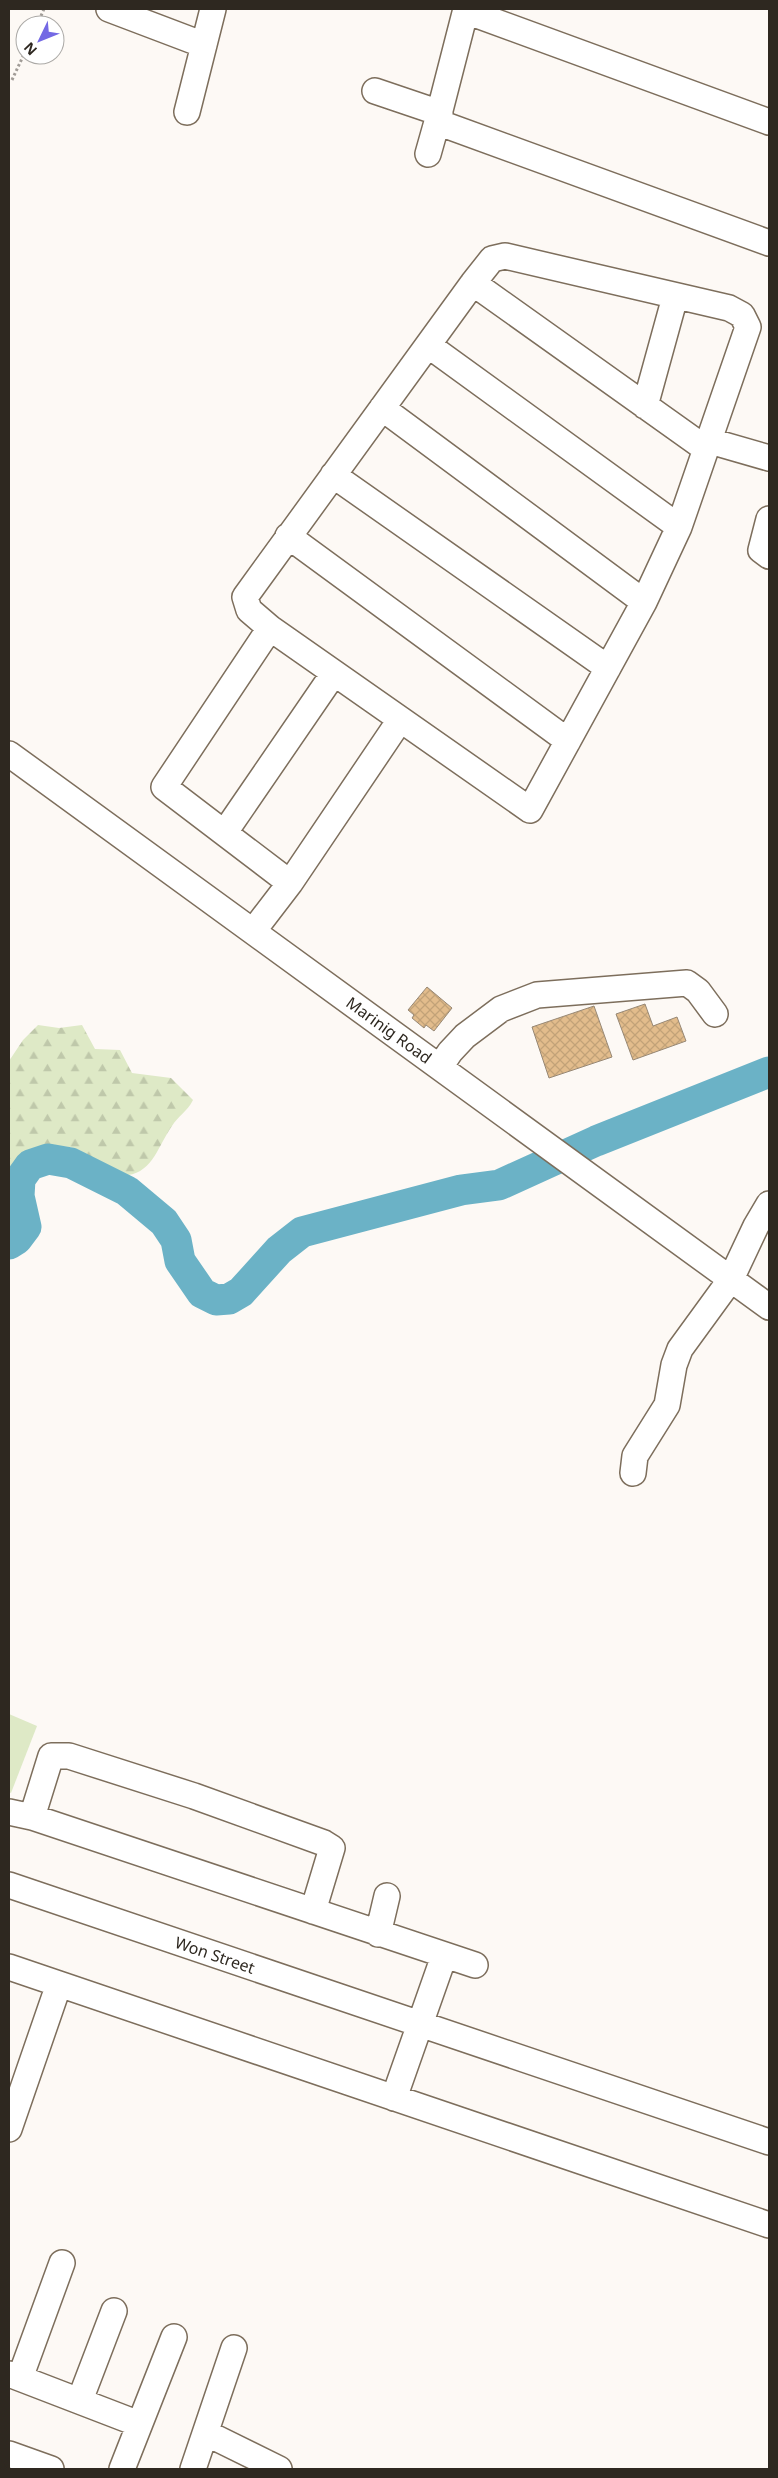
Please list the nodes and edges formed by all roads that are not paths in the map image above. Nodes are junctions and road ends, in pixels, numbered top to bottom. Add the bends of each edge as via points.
1 (109, 9) edge
2 (213, 9) edge
3 (466, 10) edge
4 (204, 45) junction
5 (376, 92) dead end
6 (187, 112) dead end
7 (438, 118) junction
8 (769, 122) edge
9 (428, 154) dead end
10 (769, 243) edge
11 (473, 283) junction
12 (675, 297) junction
13 (428, 345) junction
14 (645, 406) junction
15 (382, 408) junction
16 (708, 445) junction
17 (769, 458) edge
18 (333, 474) junction
19 (769, 519) edge
20 (679, 526) junction
21 (288, 536) junction
22 (769, 556) edge
23 (644, 602) junction
24 (270, 628) junction
25 (608, 668) junction
26 (334, 673) junction
27 (400, 720) junction
28 (568, 741) junction
29 (9, 754) edge
30 (224, 832) junction
31 (290, 883) junction
32 (254, 930) junction
33 (714, 1014) dead end
34 (440, 1067) junction
35 (769, 1204) edge
36 (731, 1279) junction
37 (769, 1307) edge
38 (633, 1473) dead end
39 (20, 1815) edge
40 (9, 1885) edge
41 (388, 1896) dead end
42 (313, 1912) junction
43 (378, 1934) junction
44 (444, 1956) junction
45 (475, 1965) dead end
46 (9, 1967) edge
47 (60, 1984) junction
48 (420, 2025) junction
49 (394, 2098) junction
50 (9, 2128) edge
51 (769, 2142) edge
52 (769, 2226) edge
53 (62, 2263) dead end
54 (114, 2310) dead end
55 (174, 2337) dead end
56 (234, 2348) dead end
57 (14, 2376) edge
58 (80, 2400) junction
59 (139, 2424) junction
60 (206, 2433) junction
61 (9, 2454) edge
62 (51, 2469) edge
63 (122, 2469) edge
64 (193, 2469) edge
65 (279, 2469) edge

1 - 4 street
2 - 4 street
3 - 7 street
3 - 8 street
4 - 6 street
5 - 7 street
7 - 9 street
7 - 10 street
11 - 12 street via 492,259 505,256
11 - 13 street
11 - 14 street
12 - 14 street
12 - 16 street via 729,308 742,315 748,327
13 - 15 street
13 - 20 street
14 - 16 street
15 - 18 street
15 - 23 street
16 - 17 street
16 - 20 street
18 - 21 street
18 - 25 street
19 - 22 street via 761,550
20 - 23 street
21 - 24 street via 245,597 249,610
21 - 28 street
23 - 25 street
24 - 26 street
24 - 30 street via 164,787
25 - 28 street
26 - 27 street
26 - 30 street
27 - 28 street via 530,810
27 - 31 street
29 - 32 street, Marinig Road
30 - 31 street
31 - 32 street
32 - 34 street, Marinig Road
33 - 34 street via 698,991 687,983 537,995 501,1009 465,1036
34 - 36 street, Marinig Road
35 - 36 street
36 - 37 street, Marinig Road
36 - 38 street via 680,1348 668,1405 635,1456
39 - 42 street
39 - 42 street via 51,1756 69,1756 194,1796 332,1848
40 - 48 street, Won Street
41 - 43 street
42 - 43 street
43 - 44 street
44 - 45 street
44 - 48 street
46 - 47 street
47 - 49 street
47 - 50 street
48 - 49 street
48 - 51 street, Won Street
49 - 52 street
53 - 57 street
54 - 58 street
55 - 59 street
56 - 60 street
57 - 58 street
58 - 59 street
59 - 63 street
60 - 64 street
60 - 65 street
61 - 62 street

